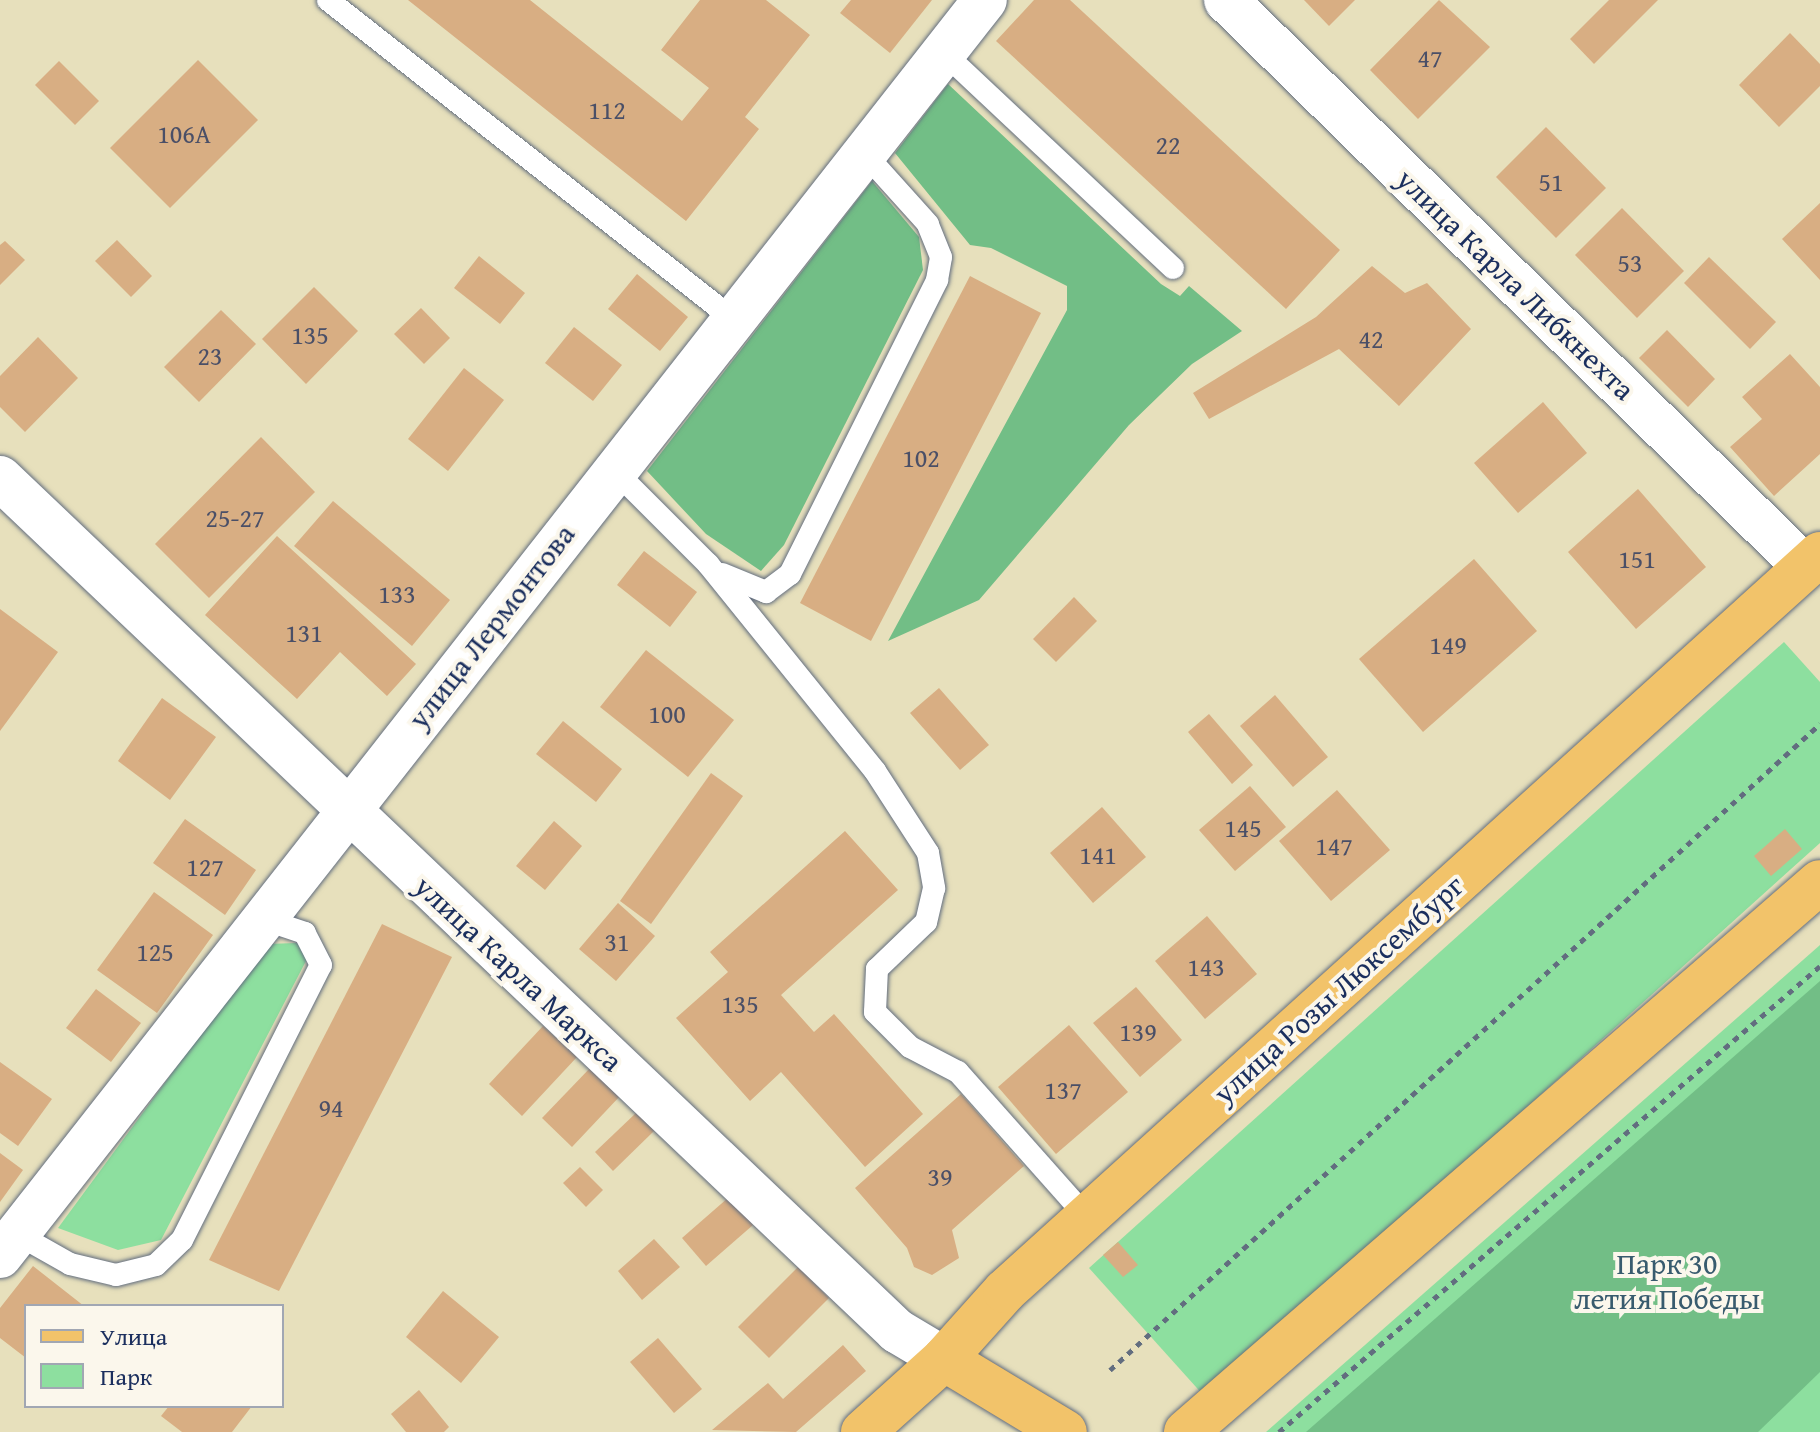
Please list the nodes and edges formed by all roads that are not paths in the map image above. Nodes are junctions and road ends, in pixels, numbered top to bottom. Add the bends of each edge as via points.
1 (328, 0) edge
2 (985, 0) edge
3 (1226, 0) edge
4 (944, 53) junction
5 (864, 153) junction
6 (1173, 268) dead end
7 (733, 319) junction
8 (612, 468) junction
9 (0, 478) edge
10 (1813, 561) edge
11 (708, 564) junction
12 (348, 812) junction
13 (1820, 882) edge
14 (259, 918) junction
15 (1086, 1216) junction
16 (8, 1245) edge
17 (944, 1359) junction
18 (863, 1432) edge
19 (1065, 1432) edge
20 (1186, 1432) edge

1 - 7 lane
2 - 4 street, улица Лермонтова
3 - 10 street, улица Карла Либкнехта
4 - 5 street, улица Лермонтова
4 - 6 lane
5 - 7 street, улица Лермонтова
5 - 11 lane via 928,224 941,257 937,280 790,574 766,592
7 - 8 street, улица Лермонтова
8 - 11 lane
8 - 12 street, улица Лермонтова
9 - 12 street, улица Карла Маркса
10 - 15 main road, улица Розы Люксембург
11 - 15 lane via 875,771 928,853 934,888 926,922 877,969 875,1012 910,1047 958,1072
12 - 14 street, улица Лермонтова
12 - 17 street, улица Карла Маркса via 897,1331
13 - 20 main road
14 - 16 street, улица Лермонтова
14 - 16 lane via 305,933 321,965 182,1240 156,1265 116,1275
15 - 17 main road, улица Розы Люксембург
17 - 18 main road, улица Розы Люксембург
17 - 19 main road, улица Карла Маркса

